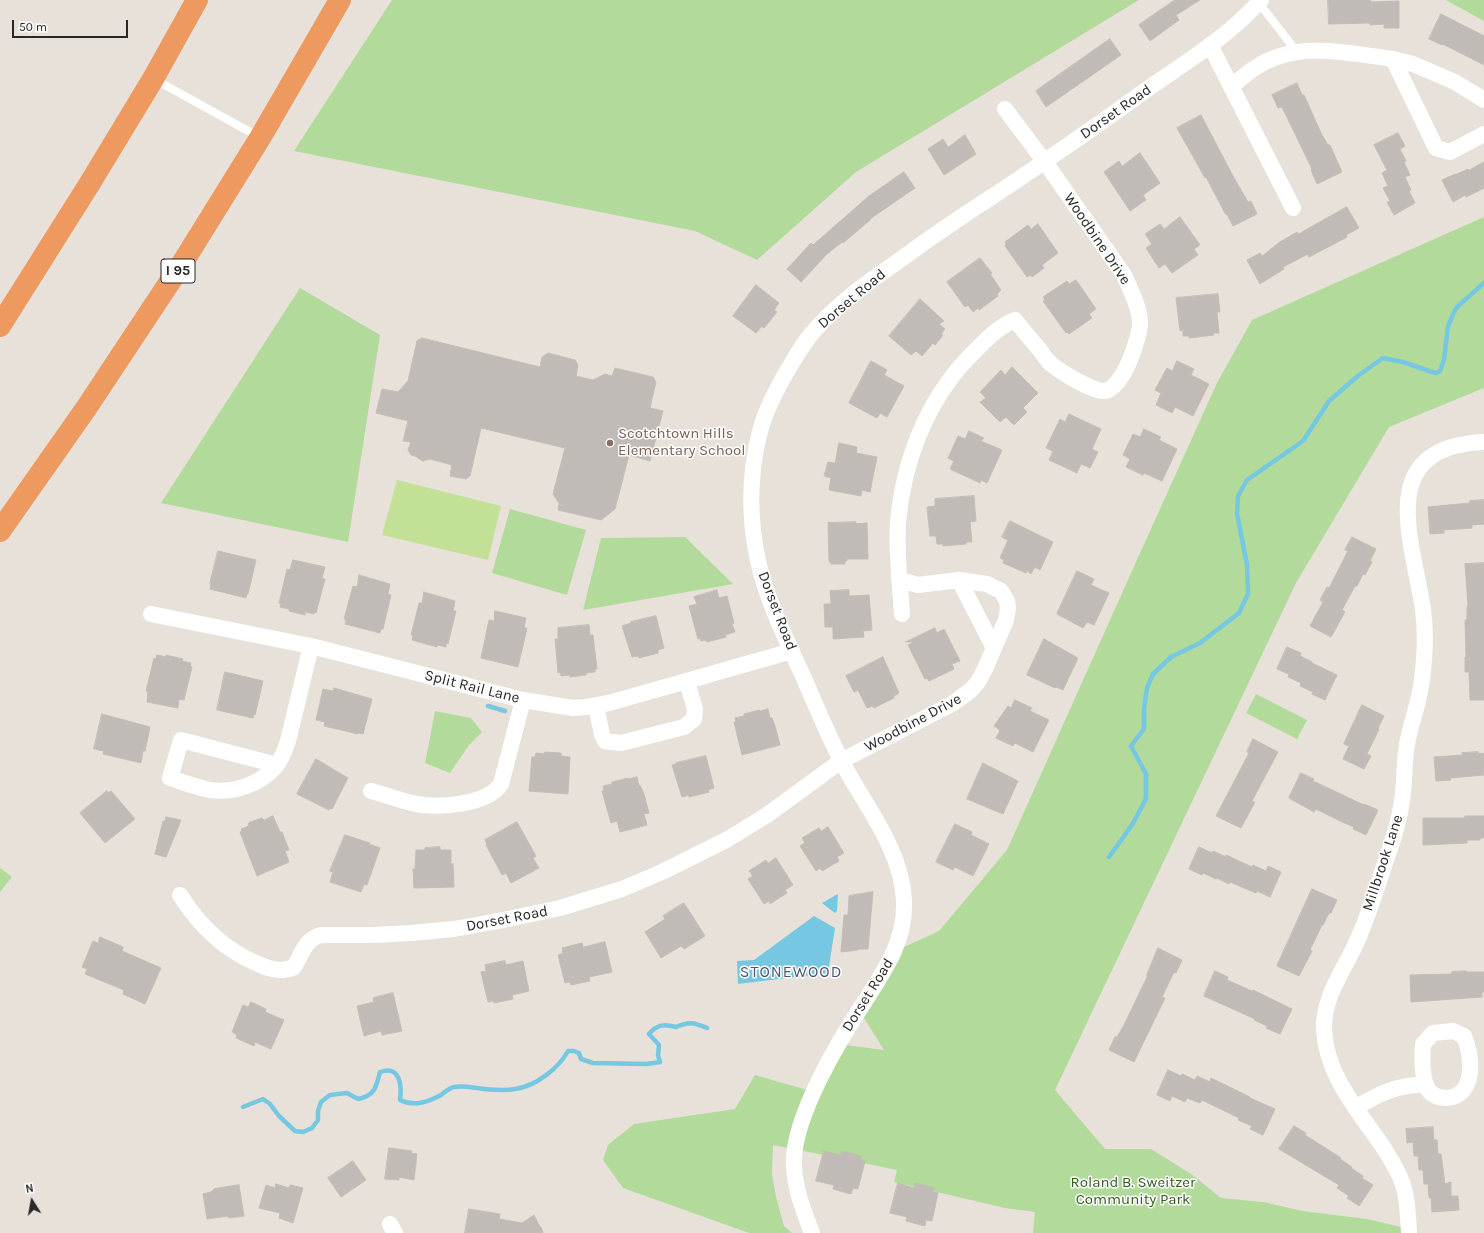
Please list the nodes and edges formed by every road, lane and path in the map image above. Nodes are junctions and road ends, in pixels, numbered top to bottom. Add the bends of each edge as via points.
1 (197, 0) edge
2 (340, 0) edge
3 (1260, 1) edge
4 (1210, 45) junction
5 (1297, 52) junction
6 (1393, 59) junction
7 (153, 79) junction
8 (1231, 87) junction
9 (1484, 100) edge
10 (1005, 109) dead end
11 (1484, 134) edge
12 (260, 138) junction
13 (1044, 162) junction
14 (1293, 208) dead end
15 (0, 326) edge
16 (1484, 442) edge
17 (2, 529) edge
18 (900, 580) junction
19 (959, 580) junction
20 (151, 614) dead end
21 (902, 614) dead end
22 (311, 646) junction
23 (994, 648) junction
24 (792, 652) junction
25 (687, 682) junction
26 (524, 700) junction
27 (596, 706) junction
28 (841, 761) junction
29 (277, 765) junction
30 (371, 791) dead end
31 (180, 895) dead end
32 (1426, 1084) dead end
33 (1355, 1108) junction
34 (812, 1233) edge
35 (1409, 1233) edge

1 - 7 highway
2 - 12 highway, I 95
3 - 4 street, Dorset Road via 1241,22
3 - 5 lane
4 - 8 street
4 - 13 street, Dorset Road
5 - 6 street via 1336,52
5 - 8 street via 1273,58 1256,67
6 - 9 street via 1413,64 1455,82
6 - 11 street via 1436,148 1450,152
7 - 12 lane
7 - 15 highway
8 - 14 street
10 - 13 street
12 - 17 highway, I 95 via 175,276
13 - 18 street, Woodbine Drive via 1124,275 1140,320 1130,362 1112,389 1103,391 1085,386 1051,364 1015,320 984,342 960,366 942,390 912,452 898,523
13 - 24 street, Dorset Road via 925,242 838,306 806,340 783,378 760,430 753,477 752,515 764,583
16 - 33 street, Millbrook Lane via 1454,446 1434,455 1423,465 1410,485 1407,515 1425,635 1422,683 1407,744 1398,824 1358,939 1334,988 1325,1016 1324,1029 1328,1053 1334,1071
18 - 19 street, Woodbine Drive via 918,585
18 - 21 street
19 - 23 street
19 - 23 street, Woodbine Drive via 987,584 1004,595 1008,608 1006,620
20 - 22 street, Split Rail Lane
22 - 26 street, Split Rail Lane
22 - 29 street via 288,741
23 - 28 street, Woodbine Drive via 978,682 963,697
24 - 25 street, Split Rail Lane
24 - 28 street, Dorset Road
25 - 27 street, Split Rail Lane
25 - 27 street via 695,709 694,719 684,727 621,743 605,742
26 - 27 street, Split Rail Lane via 573,708
26 - 30 street via 501,784 491,794 450,805 418,804
28 - 31 street, Dorset Road via 778,808 745,828 683,862 622,889 560,908 454,928 374,935 321,935 310,939 294,967 286,970 265,967 238,955 205,929
28 - 34 street, Dorset Road via 897,863 903,890 904,914 900,937 892,958 838,1044 801,1125 794,1166 798,1194
29 - 29 street via 181,740 170,778 206,789 230,790 251,785
32 - 33 street via 1407,1085 1379,1094
33 - 35 street, Millbrook Lane via 1399,1174 1406,1196

